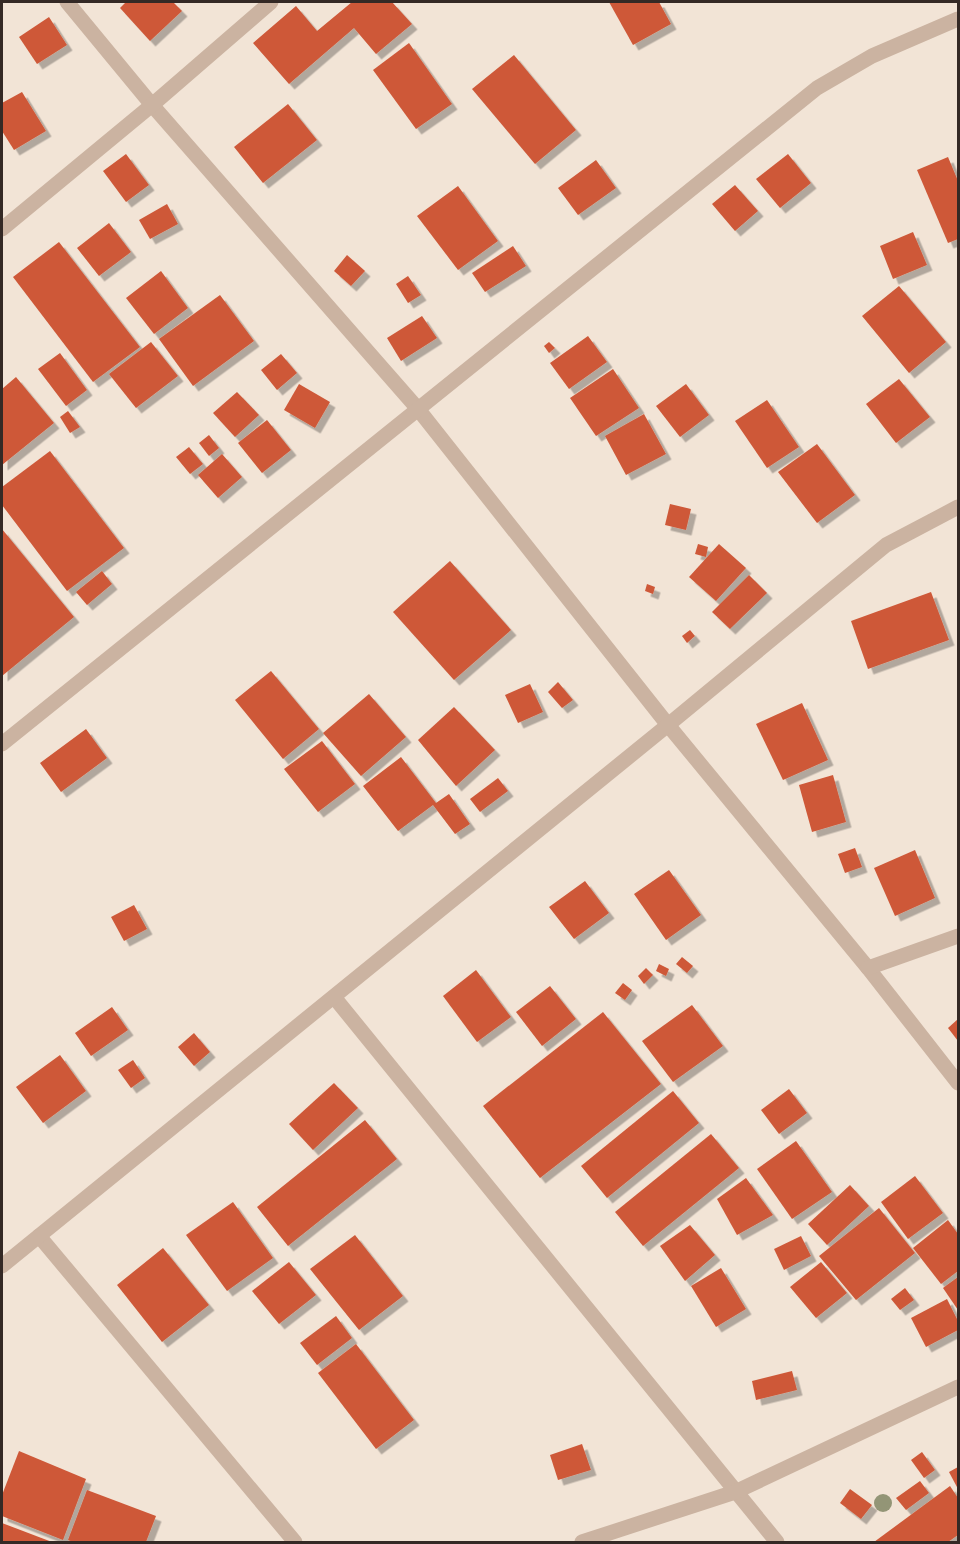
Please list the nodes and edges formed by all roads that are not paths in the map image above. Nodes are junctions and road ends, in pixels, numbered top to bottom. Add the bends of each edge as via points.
1 (67, 2) edge
2 (271, 2) edge
3 (958, 19) edge
4 (152, 105) junction
5 (2, 229) edge
6 (418, 409) junction
7 (958, 507) edge
8 (668, 725) junction
9 (2, 744) edge
10 (958, 936) edge
11 (868, 968) junction
12 (334, 997) junction
13 (958, 1083) edge
14 (39, 1236) junction
15 (2, 1266) edge
16 (958, 1387) edge
17 (735, 1492) junction
18 (295, 1542) edge
19 (582, 1542) edge
20 (777, 1542) edge

1 - 4 street
2 - 4 street
3 - 6 street via 872,56 817,88
4 - 5 street
4 - 6 street
6 - 8 street
6 - 9 street
7 - 8 street via 886,544
8 - 11 street
8 - 12 street
10 - 11 street
11 - 13 street
12 - 14 street
12 - 17 street
14 - 15 street
14 - 18 street
16 - 17 street
17 - 19 street
17 - 20 street

